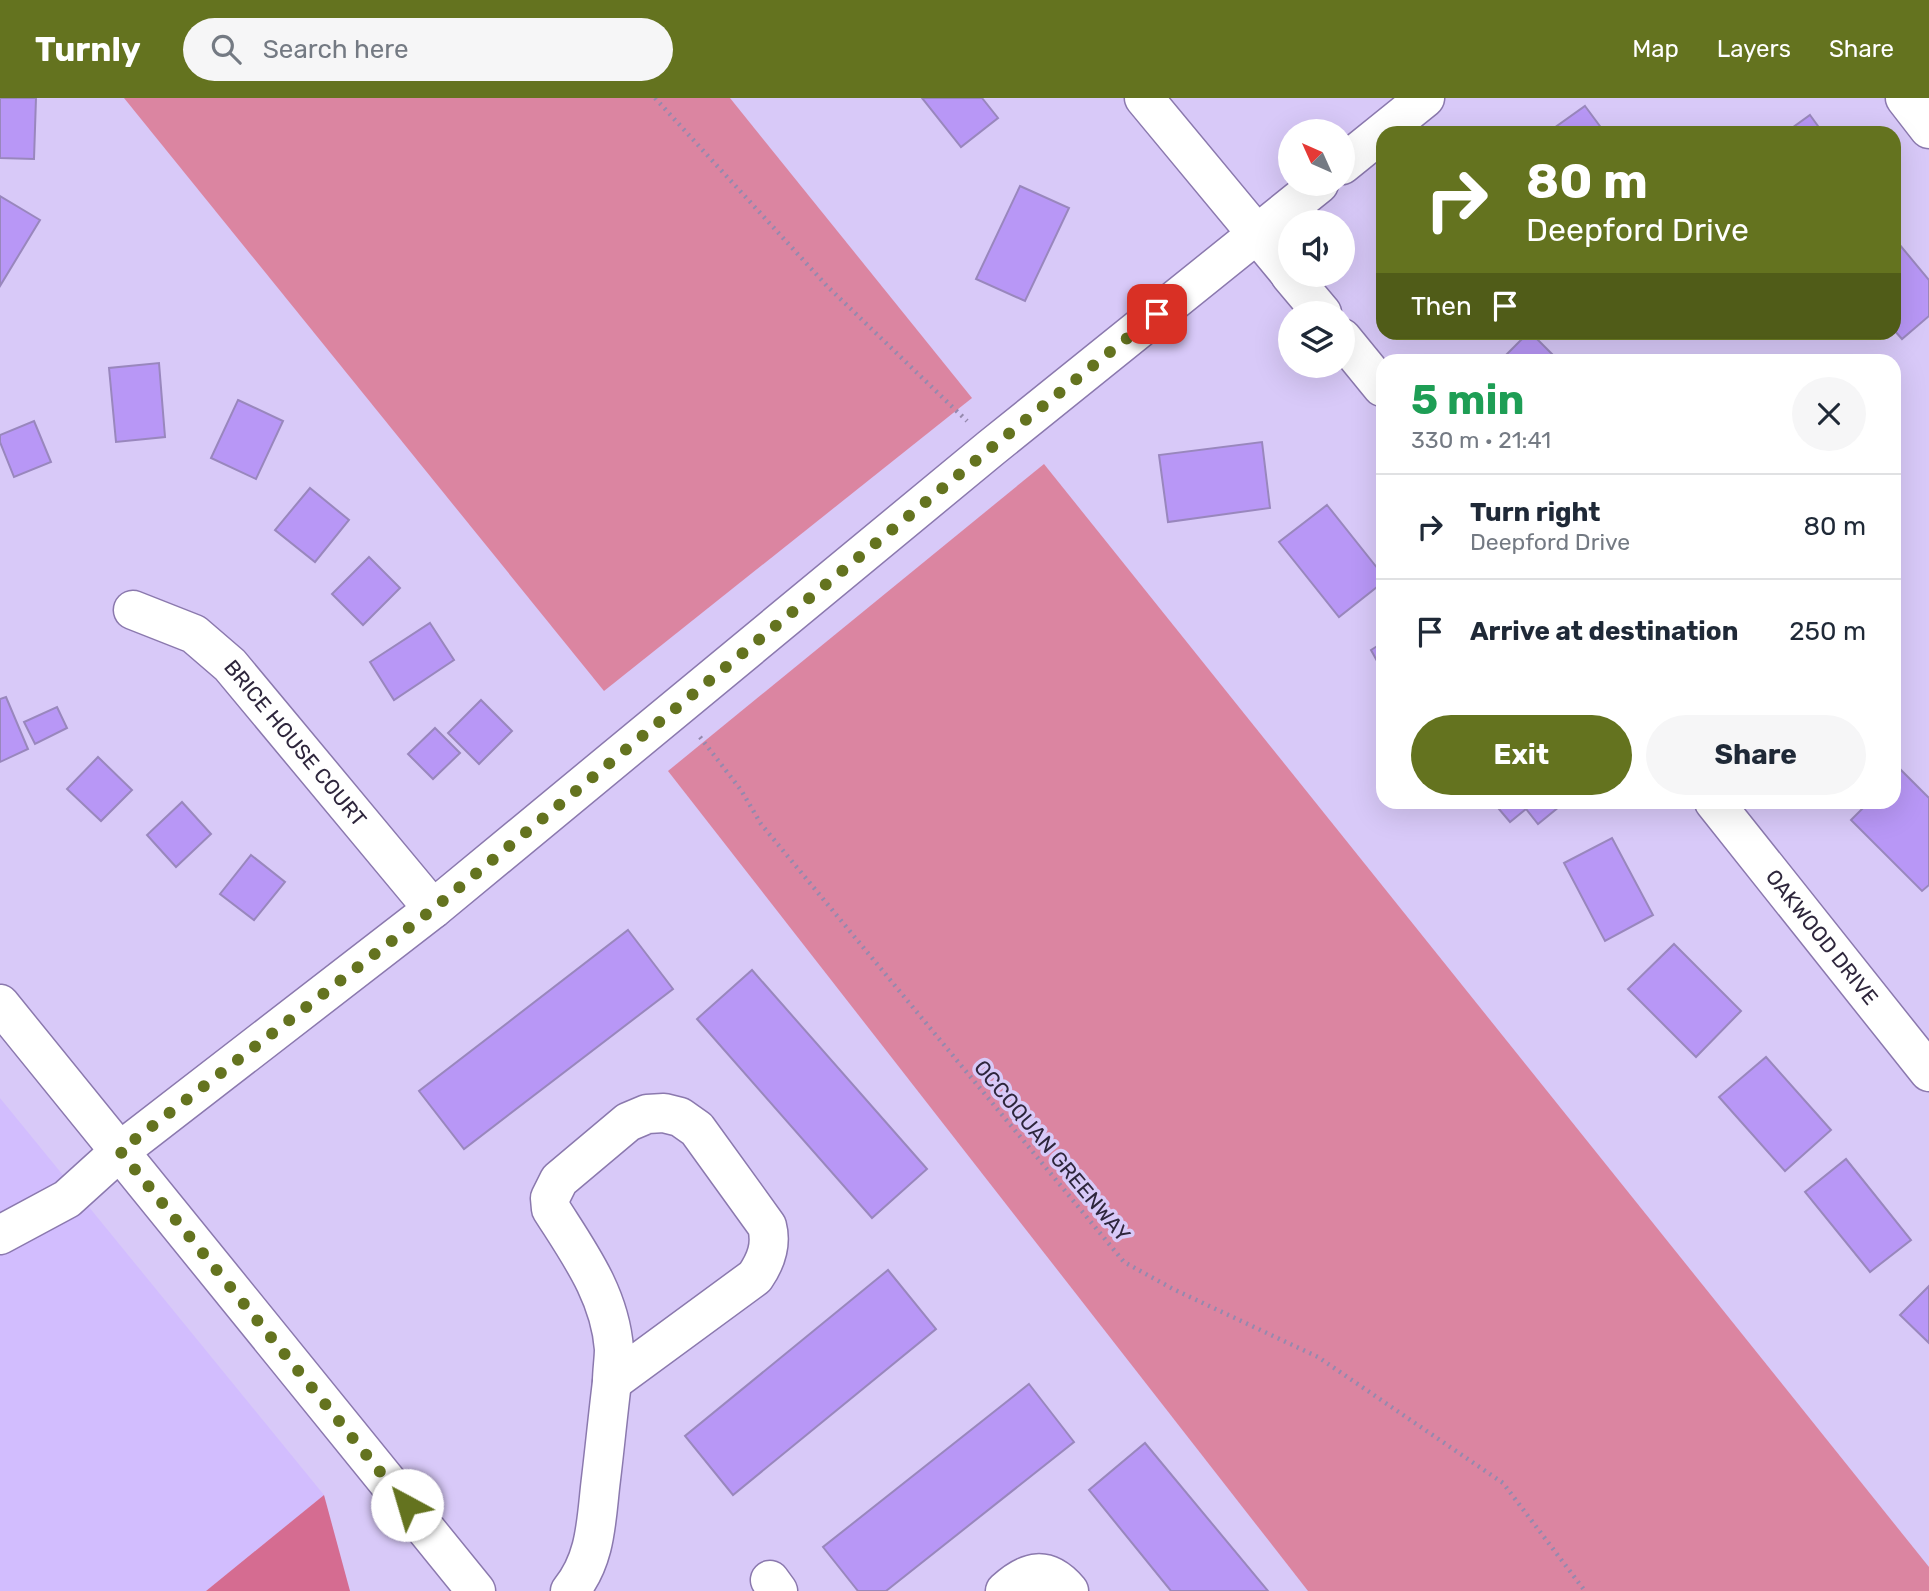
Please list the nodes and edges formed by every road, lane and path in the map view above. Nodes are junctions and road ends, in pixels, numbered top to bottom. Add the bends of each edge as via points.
1 (655, 98) edge
2 (1144, 98) edge
3 (1425, 98) edge
4 (1905, 98) edge
5 (1390, 126) edge
6 (1929, 129) edge
7 (1376, 137) edge
8 (1355, 154) edge
9 (1303, 196) edge
10 (1256, 234) junction
11 (1278, 261) edge
12 (1300, 287) edge
13 (1312, 301) edge
14 (1355, 354) edge
15 (1376, 380) edge
16 (991, 448) junction
17 (133, 610) dead end
18 (678, 709) junction
19 (1720, 809) edge
20 (433, 909) junction
21 (0, 1004) edge
22 (1929, 1072) edge
23 (120, 1151) junction
24 (0, 1235) edge
25 (612, 1382) junction
26 (476, 1591) edge
27 (570, 1591) edge
28 (1005, 1591) edge
29 (1069, 1591) edge
30 (1585, 1591) edge

1 - 16 path via 827,286
2 - 10 street
3 - 5 street
4 - 6 street
7 - 8 street
9 - 10 street
10 - 11 street
10 - 16 street
12 - 13 street
14 - 15 street
16 - 18 street
17 - 20 street, BRICE HOUSE COURT via 194,634 230,665
18 - 20 street
18 - 30 path, OCCOQUAN GREENWAY via 741,790 761,824 1124,1262 1318,1357 1503,1483
19 - 22 street, OAKWOOD DRIVE
20 - 23 street
21 - 23 street
23 - 24 street via 66,1199
23 - 26 street
25 - 25 street via 755,1277 765,1263 770,1237 767,1226 696,1129 680,1117 664,1113 628,1122 559,1180 550,1198 551,1209 595,1280 607,1309 614,1349
25 - 27 street via 598,1524 592,1551
28 - 29 street via 1026,1575 1043,1573 1059,1579

